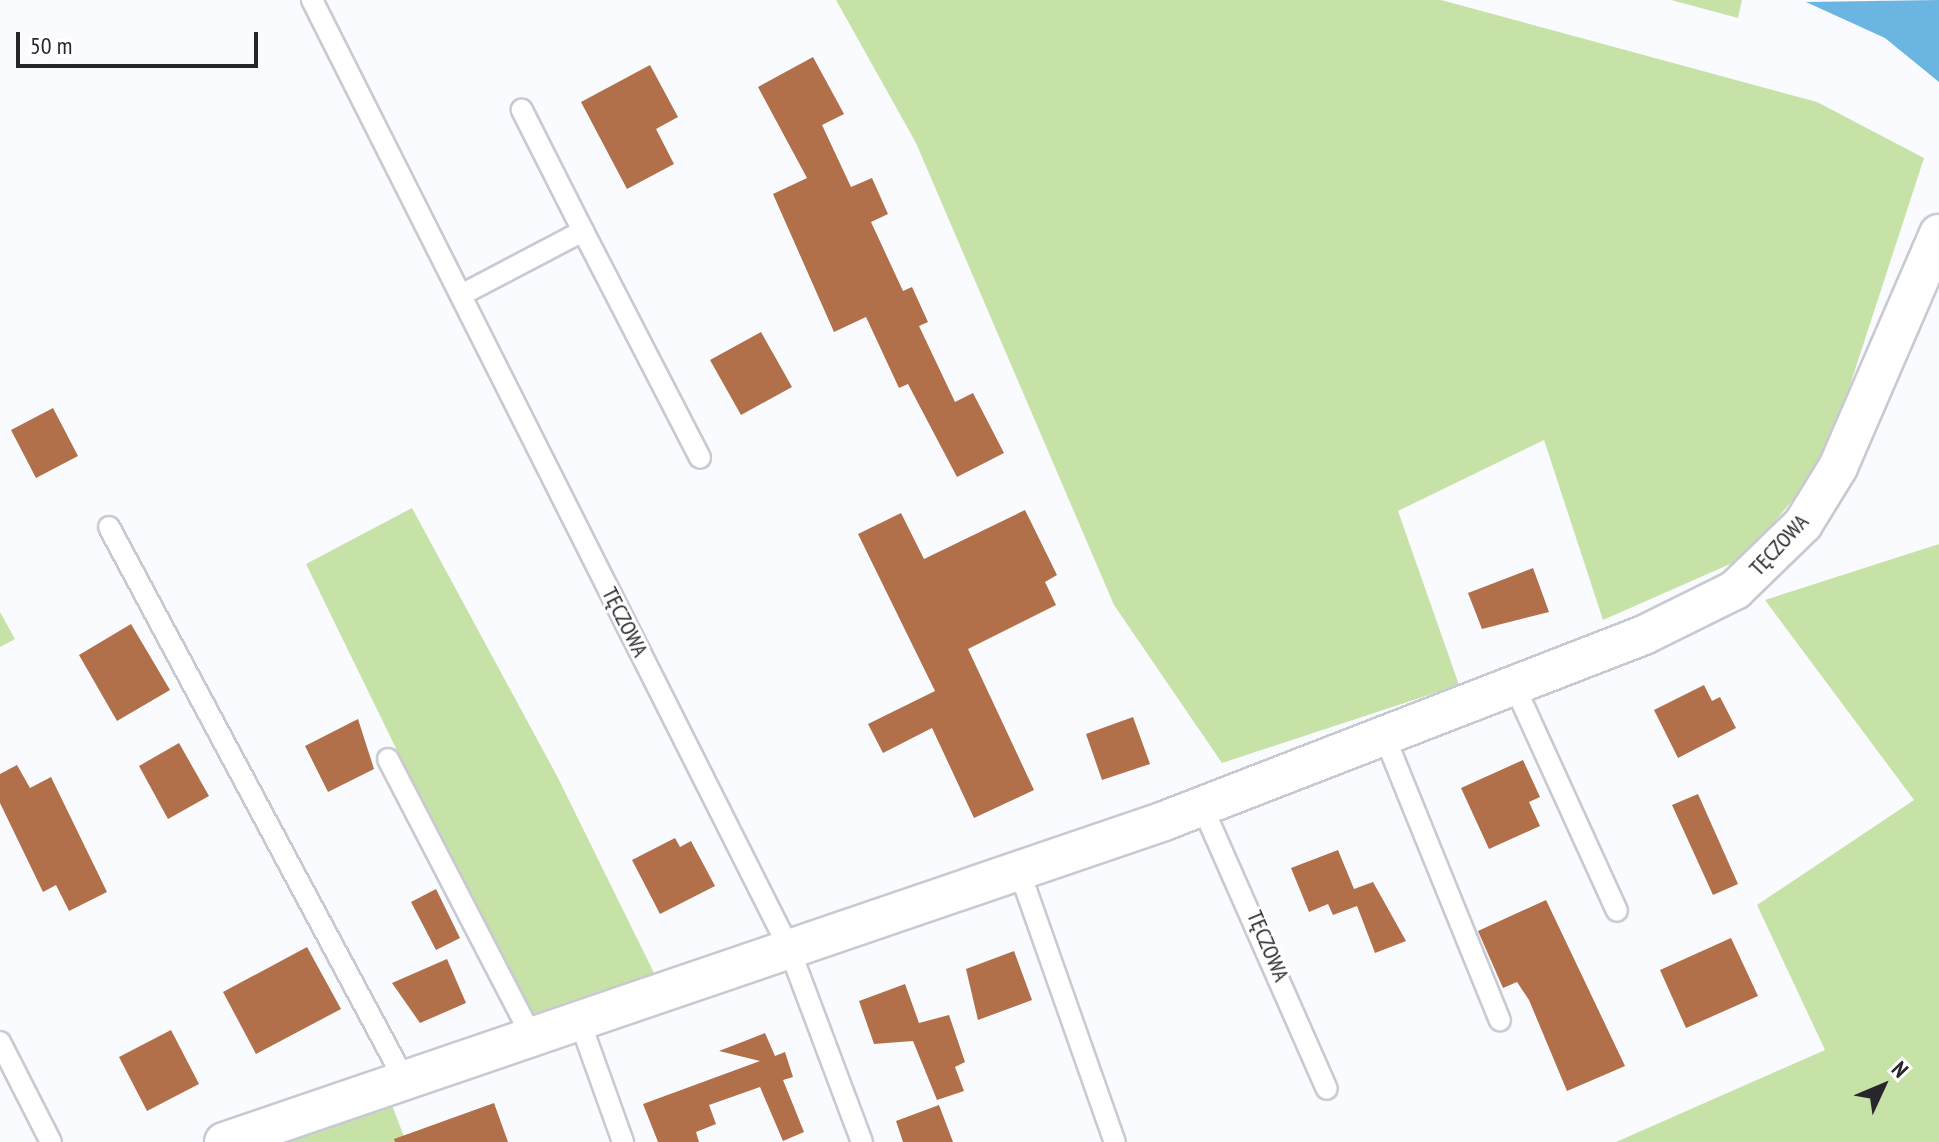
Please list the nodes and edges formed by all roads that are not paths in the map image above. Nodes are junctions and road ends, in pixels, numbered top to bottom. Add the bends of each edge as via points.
1 (312, 0) edge
2 (522, 110) dead end
3 (583, 231) junction
4 (1939, 234) edge
5 (461, 295) junction
6 (700, 458) dead end
7 (109, 527) dead end
8 (1514, 685) junction
9 (1384, 735) junction
10 (388, 759) dead end
11 (1202, 806) junction
12 (1019, 870) junction
13 (1617, 911) dead end
14 (789, 948) junction
15 (579, 1019) junction
16 (1500, 1020) dead end
17 (531, 1035) junction
18 (0, 1042) edge
19 (404, 1079) junction
20 (1327, 1089) dead end
21 (51, 1142) edge
22 (224, 1142) edge
23 (623, 1142) edge
24 (862, 1142) edge
25 (1115, 1142) edge

1 - 5 lane, TĘCZOWA
2 - 3 lane
3 - 5 lane
3 - 6 lane
4 - 8 street, TĘCZOWA via 1838,467 1803,524 1735,590
5 - 14 lane, TĘCZOWA
7 - 19 lane
8 - 9 street, TĘCZOWA
8 - 13 lane
9 - 11 street, TĘCZOWA
9 - 16 lane
10 - 17 lane
11 - 12 street, TĘCZOWA
11 - 20 lane, TĘCZOWA
12 - 14 street, TĘCZOWA
12 - 25 lane
14 - 15 street, TĘCZOWA
14 - 24 lane, TĘCZOWA
15 - 17 street, TĘCZOWA
15 - 23 lane
17 - 19 street, TĘCZOWA
18 - 21 lane
19 - 22 street, TĘCZOWA

